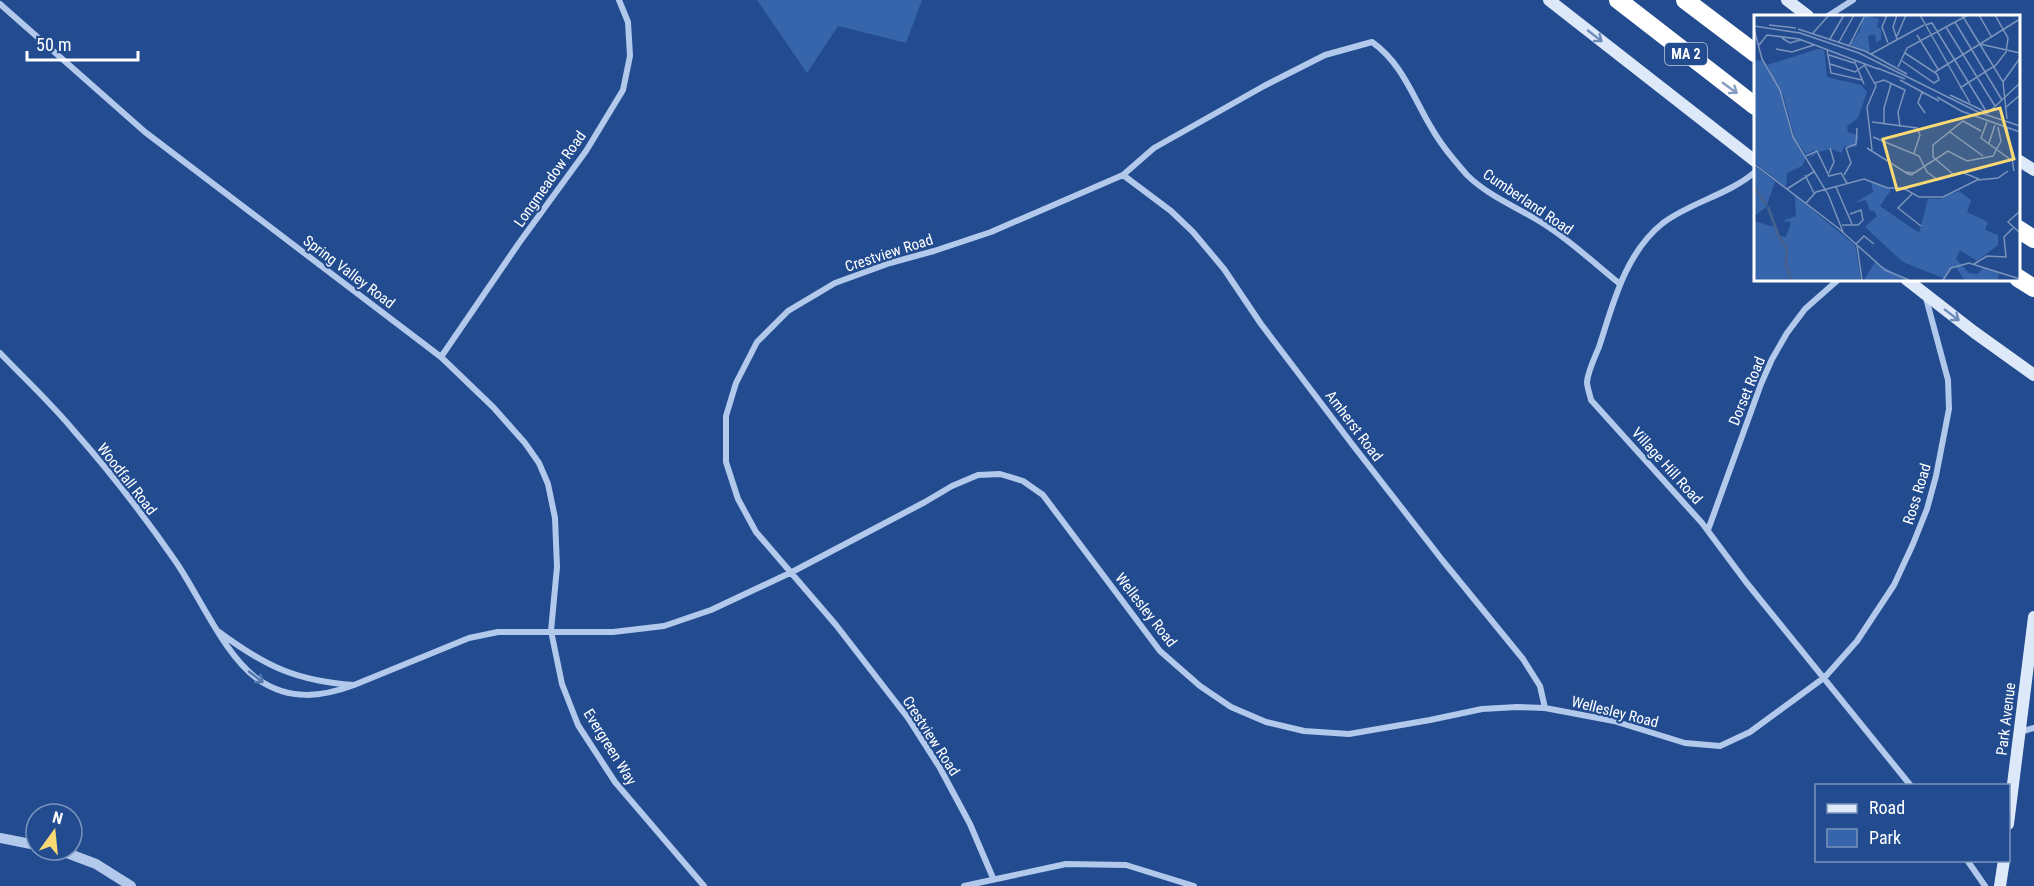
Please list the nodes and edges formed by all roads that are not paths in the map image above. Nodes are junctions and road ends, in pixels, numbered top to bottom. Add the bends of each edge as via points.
1 (619, 0) edge
2 (1549, 0) edge
3 (1618, 0) edge
4 (1685, 0) edge
5 (1787, 0) edge
6 (1853, 0) edge
7 (0, 4) edge
8 (1807, 15) edge
9 (1830, 15) edge
10 (1372, 42) joint
11 (1754, 52) edge
12 (1754, 105) edge
13 (1754, 161) edge
14 (2019, 161) edge
15 (2034, 170) edge
16 (1754, 173) edge
17 (1123, 175) junction
18 (2019, 230) edge
19 (2034, 239) edge
20 (2019, 279) edge
21 (1838, 280) edge
22 (1907, 280) edge
23 (1620, 284) junction
24 (2034, 288) edge
25 (1925, 295) junction
26 (0, 353) edge
27 (441, 357) junction
28 (2034, 375) edge
29 (1708, 530) junction
30 (792, 572) junction
31 (2034, 617) edge
32 (219, 632) junction
33 (551, 632) junction
34 (2030, 675) edge
35 (1825, 677) junction
36 (354, 685) junction
37 (1545, 708) junction
38 (2034, 728) edge
39 (2020, 732) junction
40 (1909, 784) edge
41 (2010, 809) edge
42 (0, 838) edge
43 (24, 843) edge
44 (84, 859) edge
45 (1968, 862) edge
46 (2004, 862) edge
47 (993, 878) junction
48 (131, 886) edge
49 (704, 886) edge
50 (964, 886) edge
51 (1194, 886) edge
52 (1985, 886) edge
53 (2001, 886) edge

1 - 27 street, Longmeadow Road via 628,22 630,56 624,90 586,151
2 -> 13 main road
3 -> 12 highway, MA 2
4 - 11 highway, MA 2
5 - 8 main road
6 - 9 street
7 - 27 street, Spring Valley Road via 144,132
10 - 17 street, Crestview Road via 1325,55 1264,86 1154,148
10 - 23 street, Cumberland Road via 1401,70 1431,128 1470,177 1546,226
14 - 15 main road
16 - 23 street, Village Hill Road via 1661,225 1646,240
17 - 30 street, Crestview Road via 991,232 835,283 788,311 757,342 736,383 726,416 726,462 738,499 756,532
17 - 37 street, Amherst Road via 1171,211 1224,269 1261,324 1384,485 1523,659 1540,686
18 - 19 highway
20 - 24 highway
21 - 29 street, Dorset Road via 1805,309 1772,359
22 - 25 main road
23 - 29 street, Village Hill Road via 1587,382 1591,400
25 -> 28 main road
25 - 35 street, Ross Road via 1948,380 1949,409 1936,476 1927,509 1894,585 1857,641
26 - 32 street, Woodfall Road via 75,432 128,498 176,562
27 - 33 street, Spring Valley Road via 525,443 548,484 555,518 557,567
29 - 35 street, Village Hill Road
30 - 33 street, Wellesley Road via 711,610 664,626 613,632
30 - 37 street, Wellesley Road via 952,486 978,475 1000,474 1023,481 1043,495 1160,651 1231,707 1266,722 1304,731 1349,734 1482,709
30 - 47 street, Crestview Road via 908,718 970,824
31 - 34 main road, Park Avenue
32 - 36 street, Woodfall Road via 284,672
32 -> 36 street, Woodfall Road via 242,665 277,690 317,696
33 - 36 street, Woodfall Road via 498,632 469,638
33 - 49 street, Evergreen Way via 562,684 578,725 615,782
34 - 39 main road, Park Avenue
35 - 37 street, Wellesley Road via 1750,732 1720,746 1685,743 1614,721
35 - 40 street, Village Hill Road
38 - 39 street
39 - 41 main road, Park Avenue
42 - 43 street
44 - 48 street
45 - 52 street
46 - 53 main road
47 - 50 street
47 - 51 street via 1066,864 1126,866

